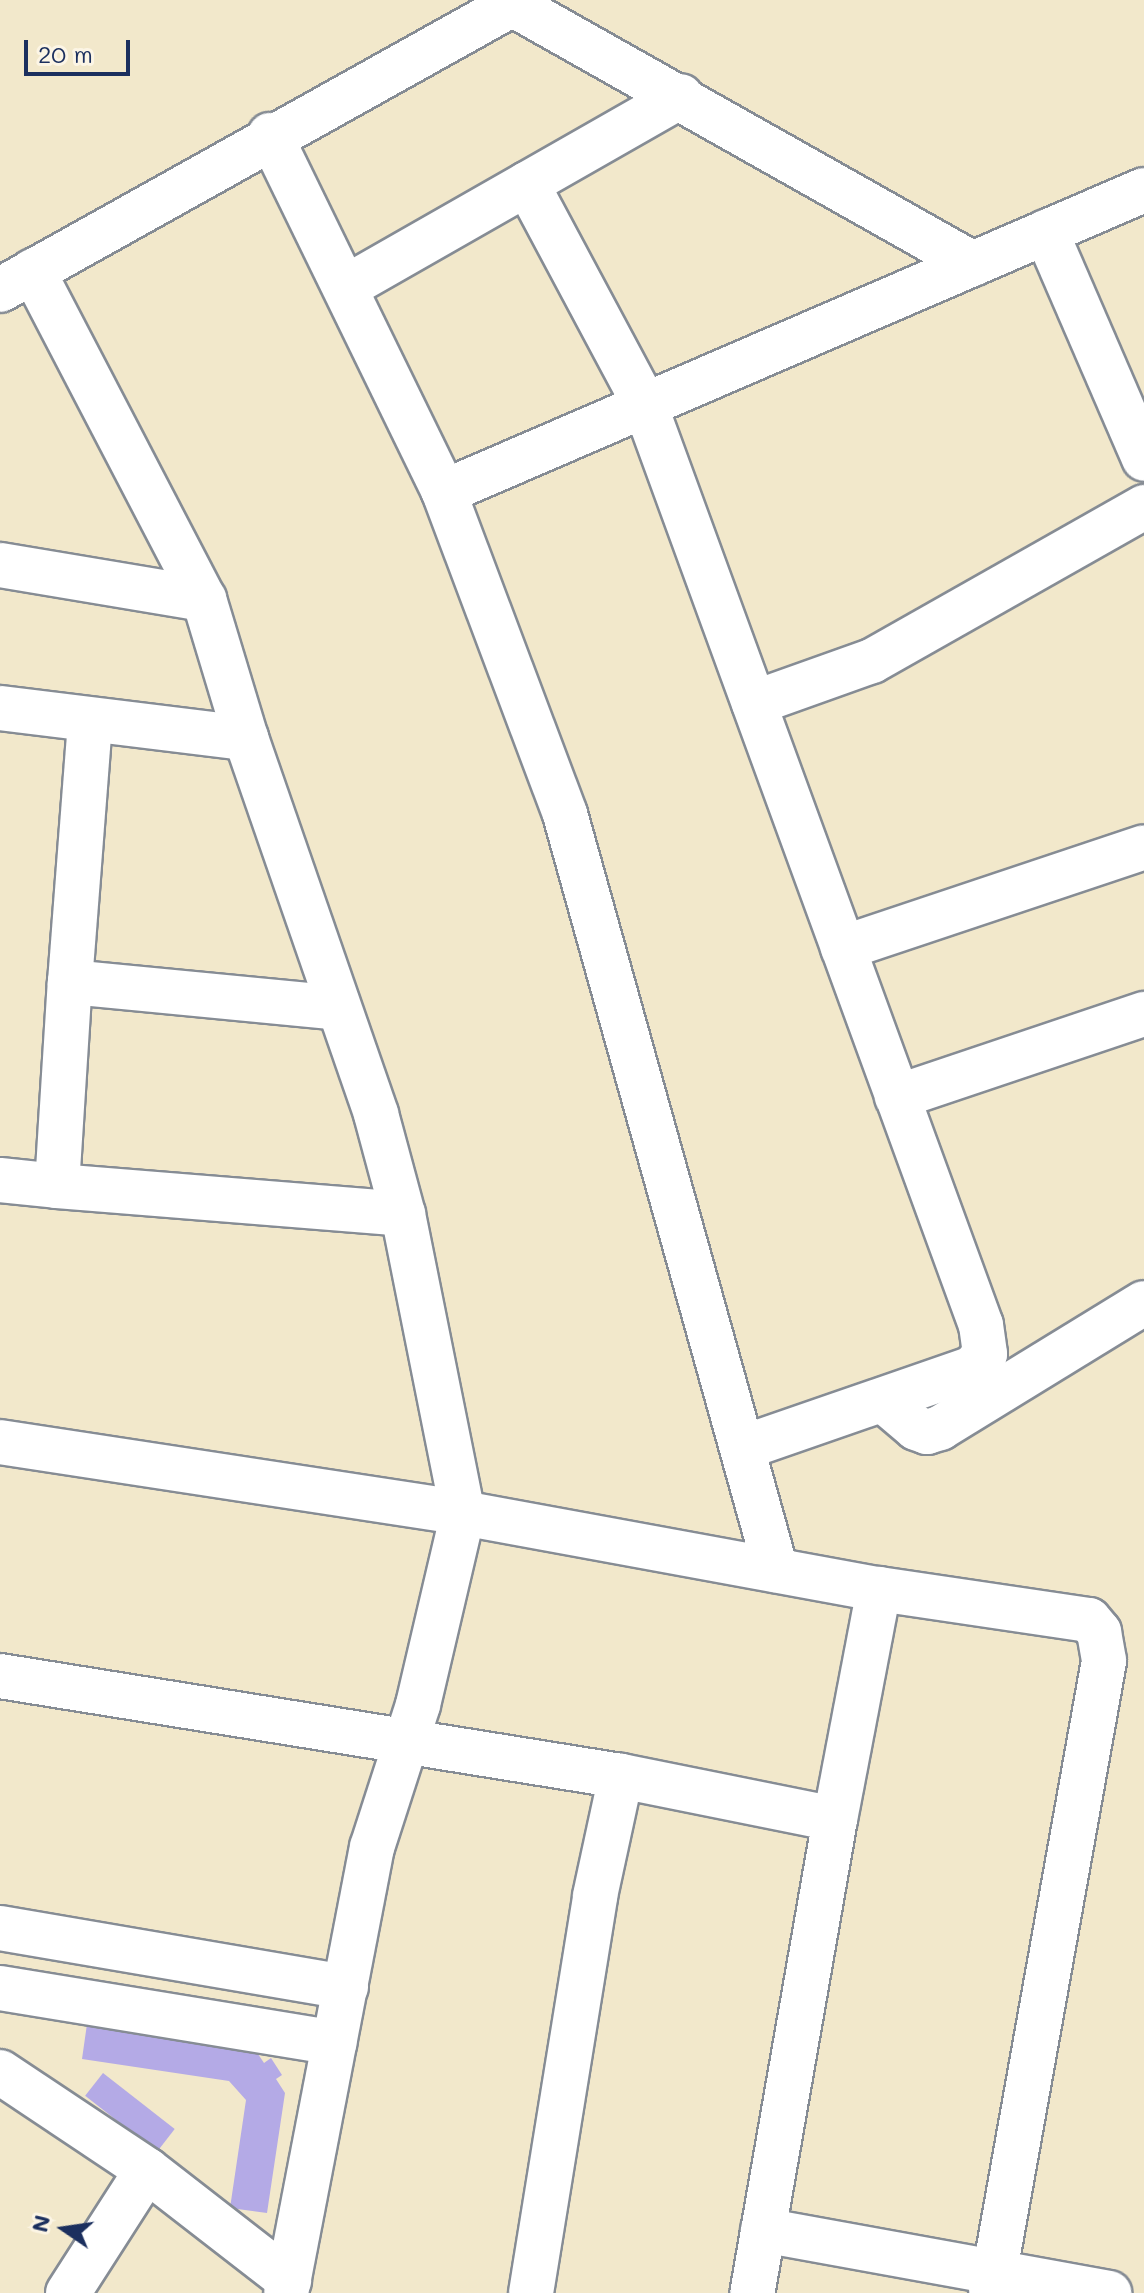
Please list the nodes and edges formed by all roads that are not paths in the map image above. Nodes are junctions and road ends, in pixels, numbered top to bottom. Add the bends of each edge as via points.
1 (516, 2) edge
2 (681, 96) junction
3 (270, 135) junction
4 (527, 184) junction
5 (1144, 190) edge
6 (1046, 232) junction
7 (973, 264) junction
8 (16, 280) edge
9 (348, 286) junction
10 (645, 405) junction
11 (1144, 459) edge
12 (444, 492) junction
13 (1144, 507) edge
14 (0, 565) edge
15 (204, 599) junction
16 (754, 703) junction
17 (0, 708) edge
18 (90, 723) junction
19 (246, 738) junction
20 (1144, 847) edge
21 (843, 948) junction
22 (70, 982) junction
23 (338, 1008) junction
24 (1144, 1014) edge
25 (897, 1097) junction
26 (0, 1180) edge
27 (57, 1186) junction
28 (403, 1214) junction
29 (1144, 1303) edge
30 (883, 1400) junction
31 (0, 1442) edge
32 (742, 1448) junction
33 (463, 1513) junction
34 (776, 1570) junction
35 (879, 1589) junction
36 (0, 1676) edge
37 (407, 1743) junction
38 (621, 1776) junction
39 (835, 1819) junction
40 (0, 1928) edge
41 (346, 1987) junction
42 (0, 1988) edge
43 (335, 2043) junction
44 (0, 2072) edge
45 (147, 2170) junction
46 (763, 2230) junction
47 (993, 2282) edge
48 (288, 2287) edge
49 (68, 2293) edge
50 (531, 2293) edge
51 (752, 2293) edge
52 (1109, 2293) edge

1 - 2 street
1 - 3 street
2 - 4 street
2 - 7 street
3 - 8 street
3 - 9 street
4 - 9 street
4 - 10 street
5 - 6 street
6 - 7 street
6 - 11 street
7 - 10 street
8 - 15 street
9 - 12 street
10 - 12 street
10 - 16 street
12 - 32 street via 565,814
13 - 16 street via 872,661
14 - 15 street
15 - 19 street
16 - 21 street
17 - 18 street
18 - 19 street
18 - 22 street
19 - 23 street
20 - 21 street
21 - 25 street
22 - 23 street
22 - 27 street
23 - 28 street
24 - 25 street
25 - 30 street via 981,1325 985,1354 973,1368
26 - 27 street
27 - 28 street
28 - 33 street
29 - 30 street via 940,1428 916,1428
30 - 32 street
31 - 33 street
32 - 34 street
33 - 34 street
33 - 37 street
34 - 35 street
35 - 39 street
35 - 47 street via 1089,1620 1099,1632 1104,1661
36 - 37 street
37 - 38 street
37 - 41 street via 372,1847
38 - 39 street
38 - 50 street via 595,1896
39 - 46 street
40 - 41 street
41 - 43 street
42 - 43 street
43 - 48 street
44 - 45 street
45 - 48 street
45 - 49 street
46 - 47 street
46 - 51 street
47 - 52 street

